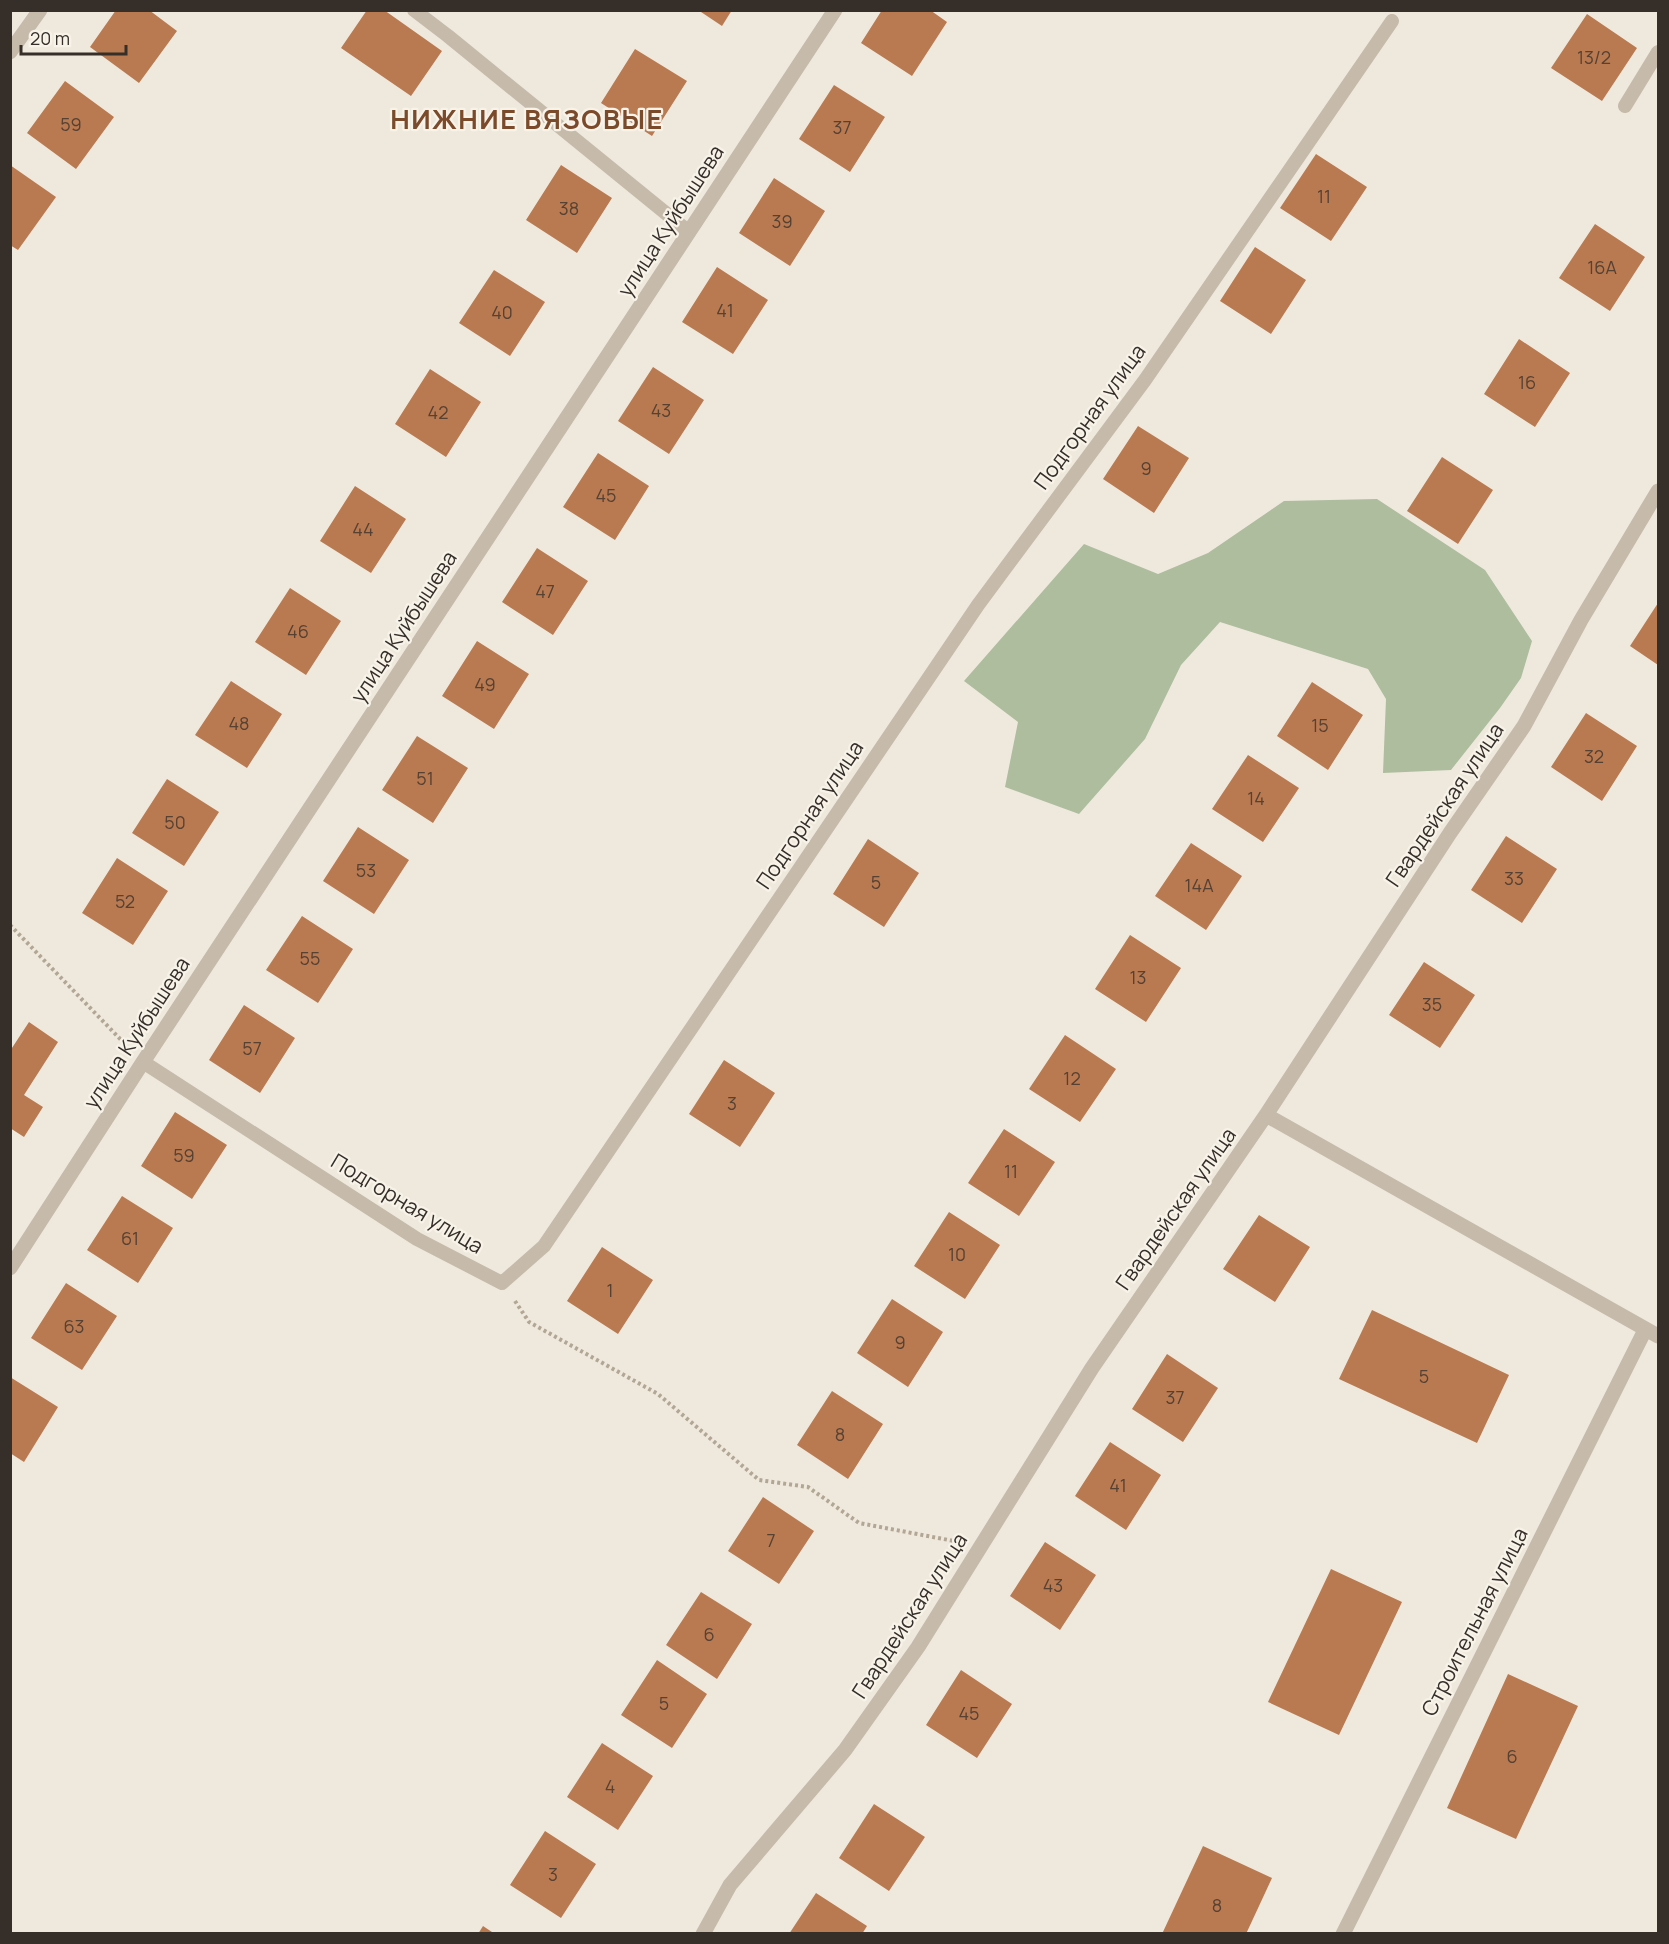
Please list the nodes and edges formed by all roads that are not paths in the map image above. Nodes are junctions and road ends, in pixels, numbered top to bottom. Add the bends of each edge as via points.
1 (40, 10) edge
2 (414, 10) edge
3 (835, 10) edge
4 (1392, 21) dead end
5 (10, 52) edge
6 (1659, 52) edge
7 (1625, 106) dead end
8 (689, 232) junction
9 (1659, 491) edge
10 (143, 1062) junction
11 (1266, 1115) junction
12 (10, 1268) edge
13 (1652, 1333) edge
14 (703, 1934) edge
15 (1343, 1934) edge

1 - 5 street
2 - 8 lane
3 - 8 street, улица Куйбышева
4 - 10 lane, Подгорная улица via 1145,380 978,605 544,1246 502,1283 417,1239
6 - 7 lane
8 - 10 street, улица Куйбышева
9 - 11 street, Гвардейская улица via 1581,620 1524,726
10 - 12 street, улица Куйбышева
11 - 13 street
11 - 14 street, Гвардейская улица via 1092,1368 918,1647 845,1750 730,1885
13 - 15 street, Строительная улица

